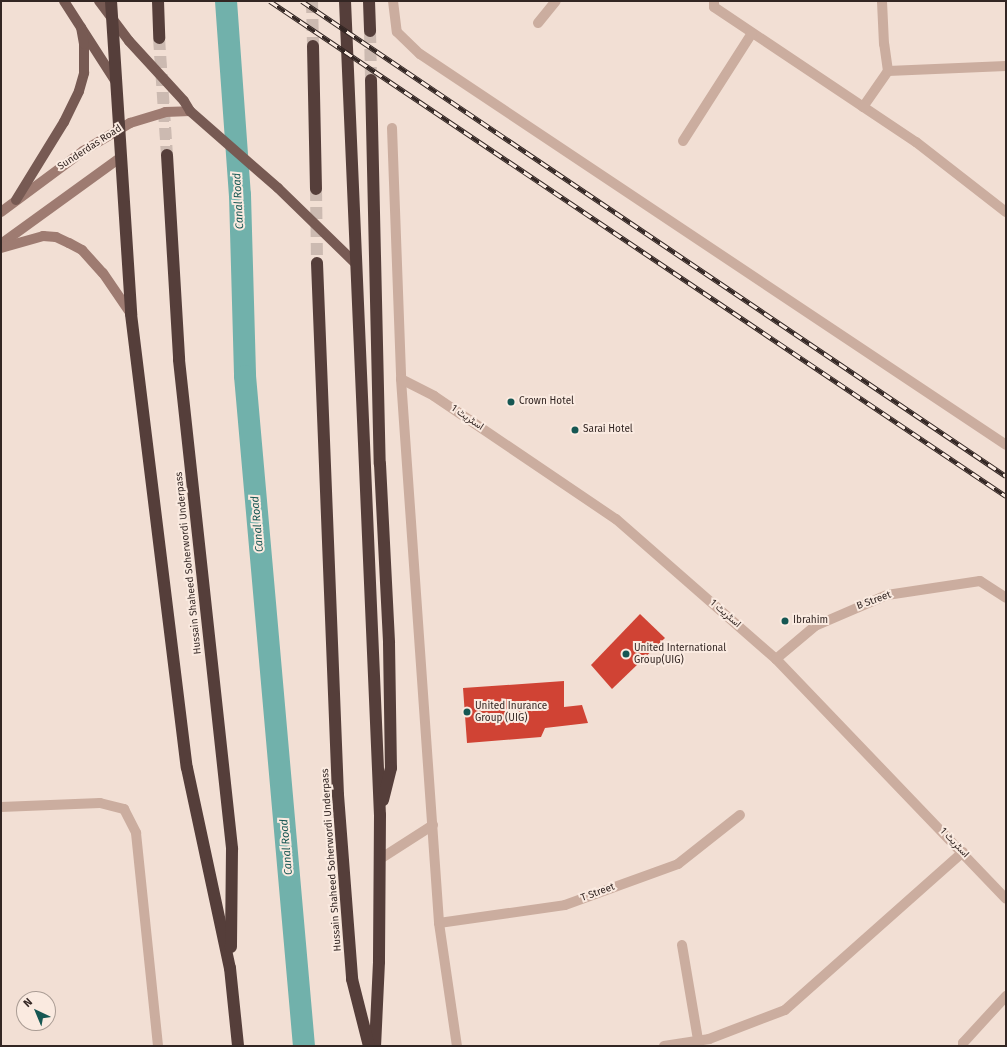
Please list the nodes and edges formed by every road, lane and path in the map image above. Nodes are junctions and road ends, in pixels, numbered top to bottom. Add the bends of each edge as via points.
1 (64, 1) edge
2 (99, 1) edge
3 (112, 1) edge
4 (158, 1) edge
5 (345, 1) edge
6 (369, 1) edge
7 (393, 1) edge
8 (556, 1) edge
9 (714, 1) edge
10 (882, 1) edge
11 (112, 19) junction
12 (538, 23) dead end
13 (81, 27) junction
14 (370, 31) tunnel mouth
15 (752, 33) junction
16 (159, 38) tunnel mouth
17 (313, 46) tunnel mouth
18 (1006, 66) edge
19 (888, 71) junction
20 (371, 80) tunnel mouth
21 (116, 82) junction
22 (863, 107) junction
23 (192, 112) junction
24 (392, 128) dead end
25 (119, 129) junction
26 (683, 141) dead end
27 (167, 155) tunnel mouth
28 (120, 158) junction
29 (316, 189) tunnel mouth
30 (16, 200) junction
31 (1, 212) edge
32 (1006, 212) edge
33 (1, 244) edge
34 (1, 248) edge
35 (318, 263) tunnel mouth
36 (355, 263) junction
37 (131, 314) junction
38 (401, 379) junction
39 (1006, 445) edge
40 (1006, 598) edge
41 (776, 659) junction
42 (1, 807) edge
43 (380, 815) junction
44 (740, 816) dead end
45 (433, 825) junction
46 (963, 852) junction
47 (380, 859) junction
48 (1006, 899) edge
49 (439, 923) junction
50 (682, 945) dead end
51 (230, 968) junction
52 (1006, 996) edge
53 (699, 1043) edge
54 (158, 1046) edge
55 (238, 1046) edge
56 (369, 1046) edge
57 (375, 1046) edge
58 (457, 1046) edge
59 (664, 1046) edge
60 (963, 1046) edge

1 - 13 main road
2 - 11 main road
3 - 11 highway
4 - 16 highway
5 - 36 highway
6 - 14 highway
7 - 39 street via 396,32 420,54
8 - 12 street
9 - 15 street via 714,7
10 - 19 street
11 - 21 highway
11 - 23 main road
13 - 21 main road
13 - 30 main road via 84,73 79,91 64,122
15 - 22 street
15 - 26 street
17 - 29 highway
18 - 19 street
19 - 22 street
20 - 43 highway via 380,464 389,643 391,768
21 - 25 highway
22 - 32 street via 916,142
23 - 25 main road, Sunderdas Road via 153,114
23 - 36 main road via 278,188
24 - 38 street
25 - 28 highway
25 - 30 main road, Sunderdas Road via 83,150
27 - 51 highway, Hussain Shaheed Soherwordi Underpass via 179,360 232,850
28 - 33 main road
28 - 37 highway
30 - 31 main road, Sunderdas Road
34 - 37 main road via 43,236 69,243 82,250 103,273
35 - 56 highway, Hussain Shaheed Soherwordi Underpass via 338,794 352,979
36 - 43 highway
37 - 51 highway via 188,768
38 - 41 street, اسٹریٹ 1 via 434,396 616,519
38 - 45 street
40 - 41 street, B Street via 980,581 887,595 815,626
41 - 46 street, اسٹریٹ 1
42 - 54 street via 100,803 124,809 136,833
43 - 47 highway
44 - 49 street, T Street via 678,864 564,905
45 - 47 street
45 - 49 street
46 - 48 street, اسٹریٹ 1
46 - 53 street via 785,1010
47 - 57 highway
49 - 58 street
50 - 53 street
51 - 55 highway
52 - 60 street
53 - 59 street

